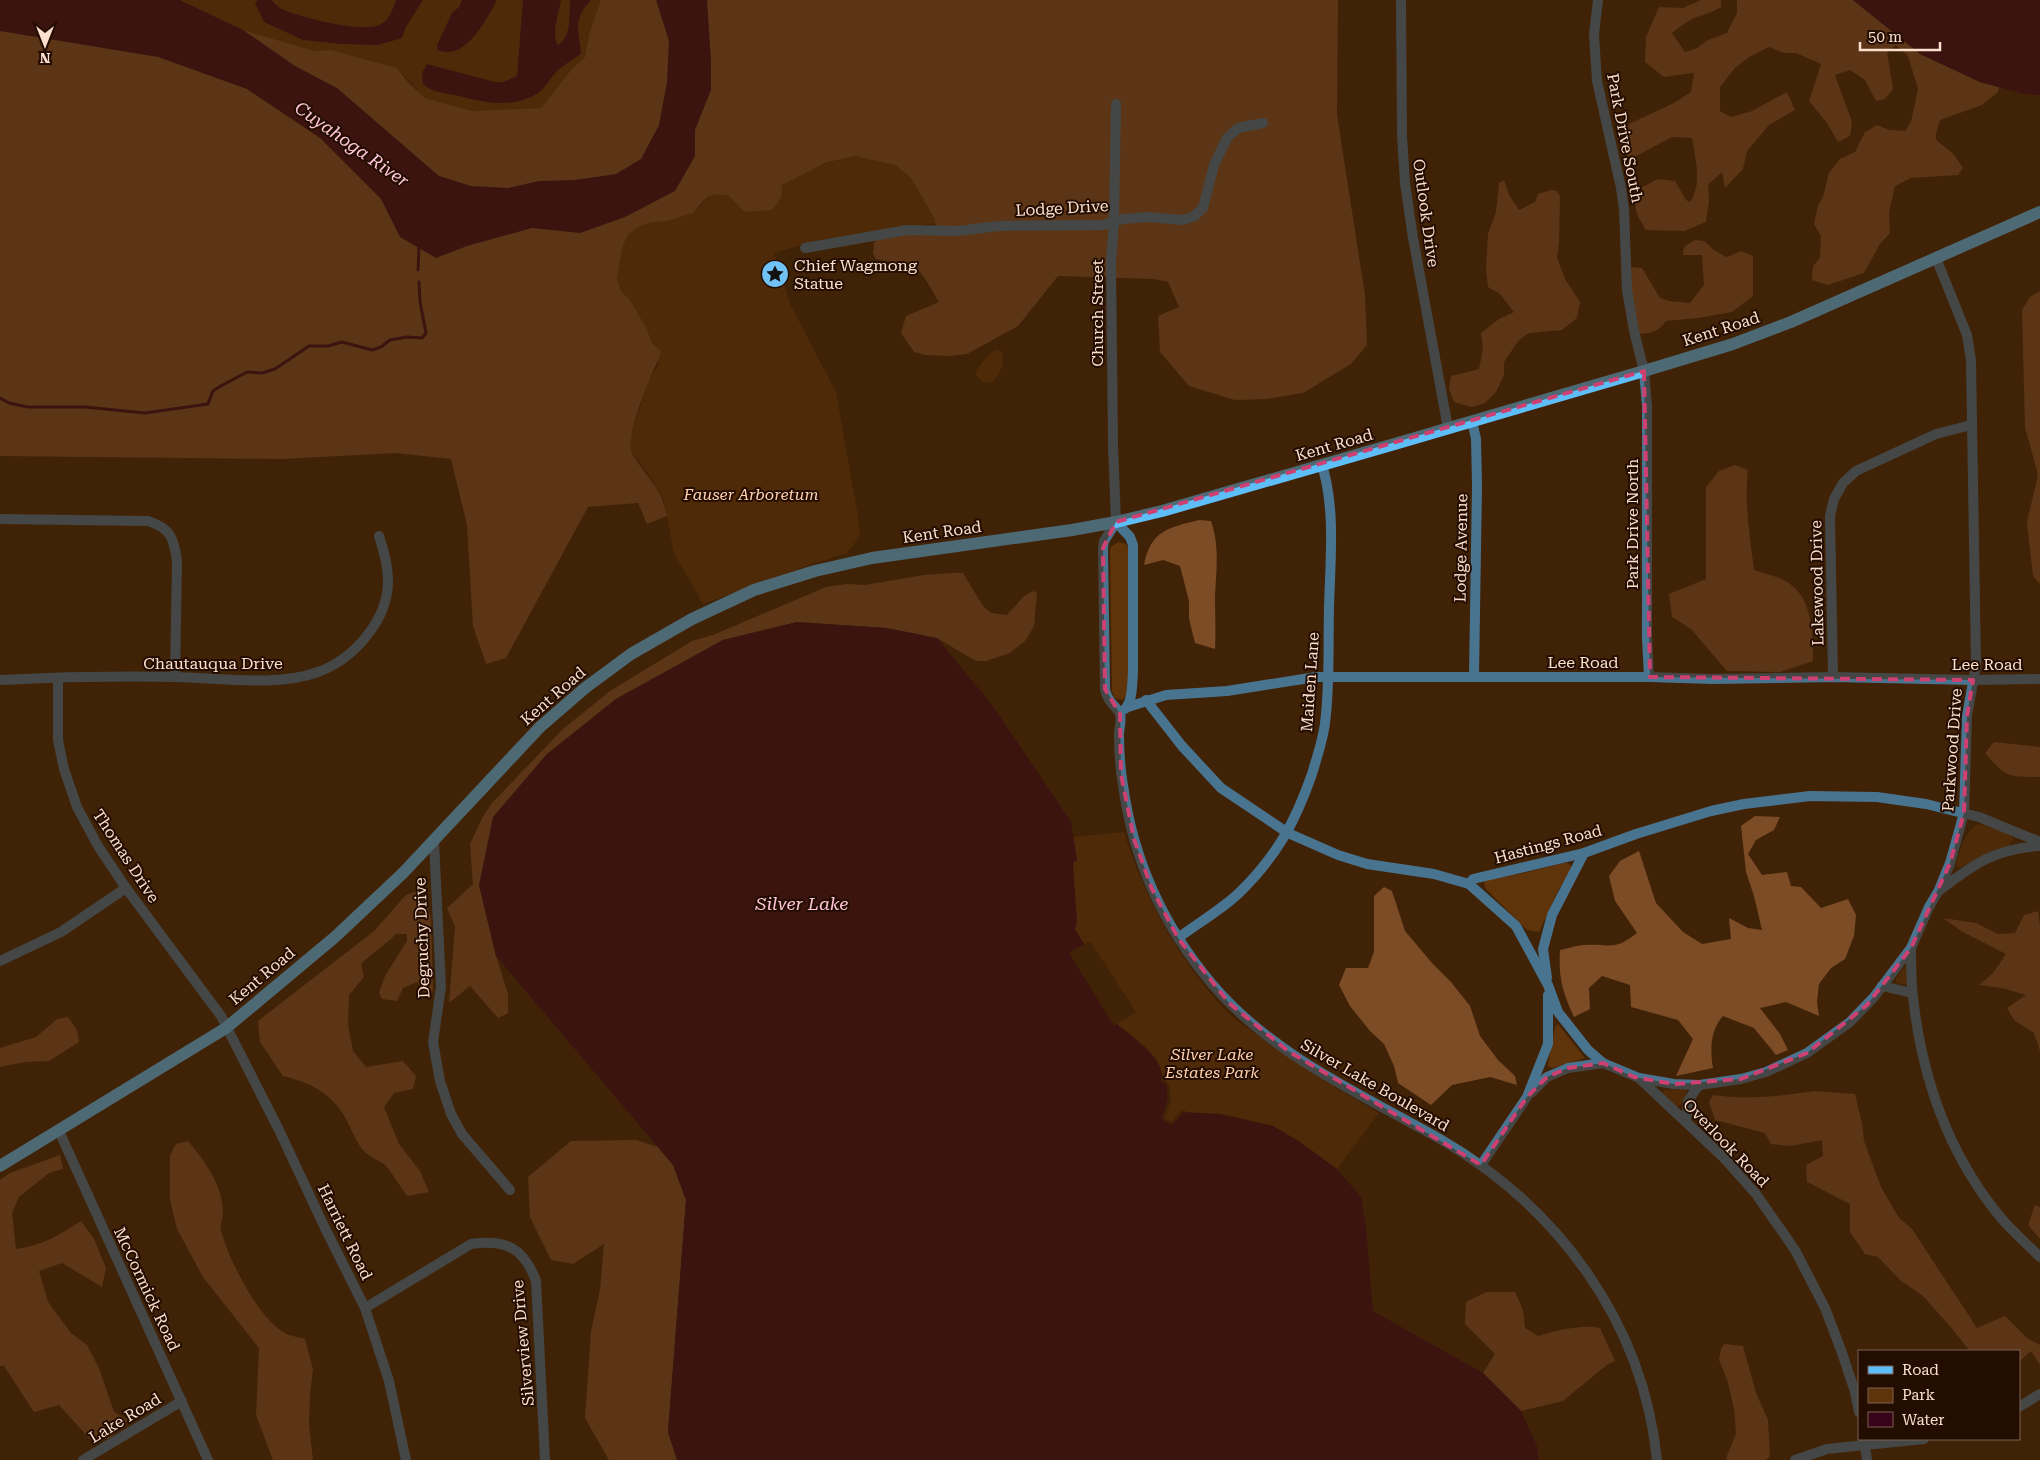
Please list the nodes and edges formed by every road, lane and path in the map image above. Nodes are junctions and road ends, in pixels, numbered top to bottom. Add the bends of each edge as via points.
1 (1401, 0) edge
2 (1598, 0) edge
3 (1116, 104) dead end
4 (1263, 123) dead end
5 (2040, 212) edge
6 (1114, 222) junction
7 (805, 248) dead end
8 (1936, 258) junction
9 (1644, 371) junction
10 (1472, 421) junction
11 (1971, 425) junction
12 (1448, 428) junction
13 (1322, 465) junction
14 (0, 519) edge
15 (1116, 522) junction
16 (379, 536) dead end
17 (1474, 676) junction
18 (175, 677) junction
19 (1328, 677) junction
20 (1649, 677) junction
21 (1833, 677) junction
22 (58, 678) junction
23 (2040, 678) edge
24 (0, 680) edge
25 (1973, 680) junction
26 (1146, 700) junction
27 (1128, 706) junction
28 (1120, 714) junction
29 (1964, 813) junction
30 (1288, 833) junction
31 (434, 841) junction
32 (2040, 842) edge
33 (2040, 846) edge
34 (1584, 853) junction
35 (1469, 884) junction
36 (126, 888) junction
37 (1940, 890) junction
38 (1178, 938) junction
39 (1911, 948) junction
40 (0, 961) edge
41 (1548, 985) junction
42 (1882, 986) junction
43 (1912, 993) junction
44 (226, 1028) junction
45 (1603, 1063) junction
46 (1639, 1078) junction
47 (1699, 1085) junction
48 (1527, 1097) junction
49 (1686, 1122) junction
50 (59, 1131) junction
51 (1481, 1165) junction
52 (0, 1166) edge
53 (510, 1190) dead end
54 (2040, 1257) edge
55 (366, 1308) junction
56 (2040, 1394) edge
57 (182, 1401) junction
58 (2020, 1406) edge
59 (1858, 1409) edge
60 (1904, 1440) edge
61 (1865, 1442) edge
62 (83, 1460) edge
63 (208, 1460) edge
64 (406, 1460) edge
65 (546, 1460) edge
66 (1657, 1460) edge
67 (1795, 1460) edge
68 (1867, 1460) edge

1 - 12 street, Outlook Drive via 1405,183
2 - 9 street, Park Drive South via 1594,34 1597,81 1621,188 1628,290
3 - 6 street, Church Street
4 - 6 street, Lodge Drive via 1238,128 1227,138 1214,165 1203,208 1193,217 1182,220 1130,218
5 - 8 main road, Kent Road
6 - 7 street, Lodge Drive via 907,230
6 - 15 street, Church Street via 1111,343
8 - 9 main road, Kent Road via 1758,335
8 - 11 street, Parkwood Drive via 1968,335
9 - 10 main road, Kent Road
9 - 20 street, Park Drive North
10 - 12 main road, Kent Road
10 - 17 street, Lodge Avenue via 1476,439 1477,485
11 - 21 street, Lakewood Drive via 1936,434 1864,466 1843,483 1834,499 1830,516
11 - 25 street, Parkwood Drive via 1976,665
12 - 13 main road, Kent Road
13 - 15 main road, Kent Road
13 - 19 street, Maiden Lane via 1328,490 1330,532
14 - 18 street via 148,521 161,525 170,534 177,561
15 - 27 street via 1133,545 1134,672
15 - 28 street via 1103,548 1105,689 1109,701
15 - 31 main road, Kent Road via 872,558 754,590 692,619 631,654 580,693 540,727
16 - 18 street, Chautauqua Drive via 386,557 388,581 385,603 356,649 337,663 318,672 280,679
17 - 19 street, Lee Road
17 - 20 street, Lee Road
18 - 22 street, Chautauqua Drive
19 - 26 street, Lee Road
19 - 30 street, Maiden Lane via 1320,749
20 - 21 street, Lee Road
21 - 25 street, Lee Road
22 - 24 street, Chautauqua Drive
22 - 36 street, Thomas Drive via 58,740 64,769 78,807 98,846
23 - 25 street, Lee Road
25 - 29 street, Parkwood Drive via 1966,716
26 - 27 street, Lee Road
26 - 30 street via 1220,788
27 - 28 street
28 - 38 street, Silver Lake Boulevard via 1121,774 1129,819 1149,881
29 - 32 street, Hastings Road
29 - 34 street, Hastings Road via 1876,798 1785,798 1686,818
29 - 37 street, Parkwood Drive
30 - 35 street via 1367,864 1434,874
30 - 38 street, Maiden Lane via 1238,894
31 - 44 main road, Kent Road via 335,937
31 - 53 street, Degruchy Drive via 441,987 434,1042 440,1081 462,1134
33 - 37 street via 2000,853 1972,866
34 - 35 street, Hastings Road via 1473,879
34 - 41 street via 1552,915 1543,948
35 - 41 street via 1516,926
36 - 40 street via 61,932
36 - 44 street, Thomas Drive via 200,987
37 - 39 street, Parkwood Drive
38 - 51 street, Silver Lake Boulevard via 1229,1002 1288,1051
39 - 42 street, Parkwood Drive
39 - 43 street
41 - 45 street, Overlook Road via 1558,1012
41 - 48 street via 1548,1044
42 - 43 street
42 - 47 street, Parkwood Drive via 1850,1022 1807,1054 1766,1072
43 - 54 street via 1928,1080 1945,1126 1963,1162 1993,1207
44 - 50 main road, Kent Road
44 - 55 street, Harriett Road
45 - 46 street, Overlook Road
45 - 48 street via 1568,1068 1547,1077
46 - 47 street, Parkwood Drive
46 - 49 street, Overlook Road
47 - 49 street via 1688,1101
48 - 51 street
49 - 59 street, Overlook Road via 1756,1194 1795,1250 1825,1308
50 - 52 main road, Kent Road
50 - 57 street, McCormick Road
51 - 66 street, Silver Lake Boulevard via 1506,1183 1554,1229 1602,1294 1634,1362 1648,1406
55 - 64 street, Harriett Road via 389,1381
55 - 65 street, Silverview Drive via 471,1244 502,1244 519,1253 530,1264 536,1282
56 - 58 street
57 - 62 street, Lake Road
57 - 63 street, McCormick Road
60 - 61 street
61 - 67 street via 1827,1449
61 - 68 street

